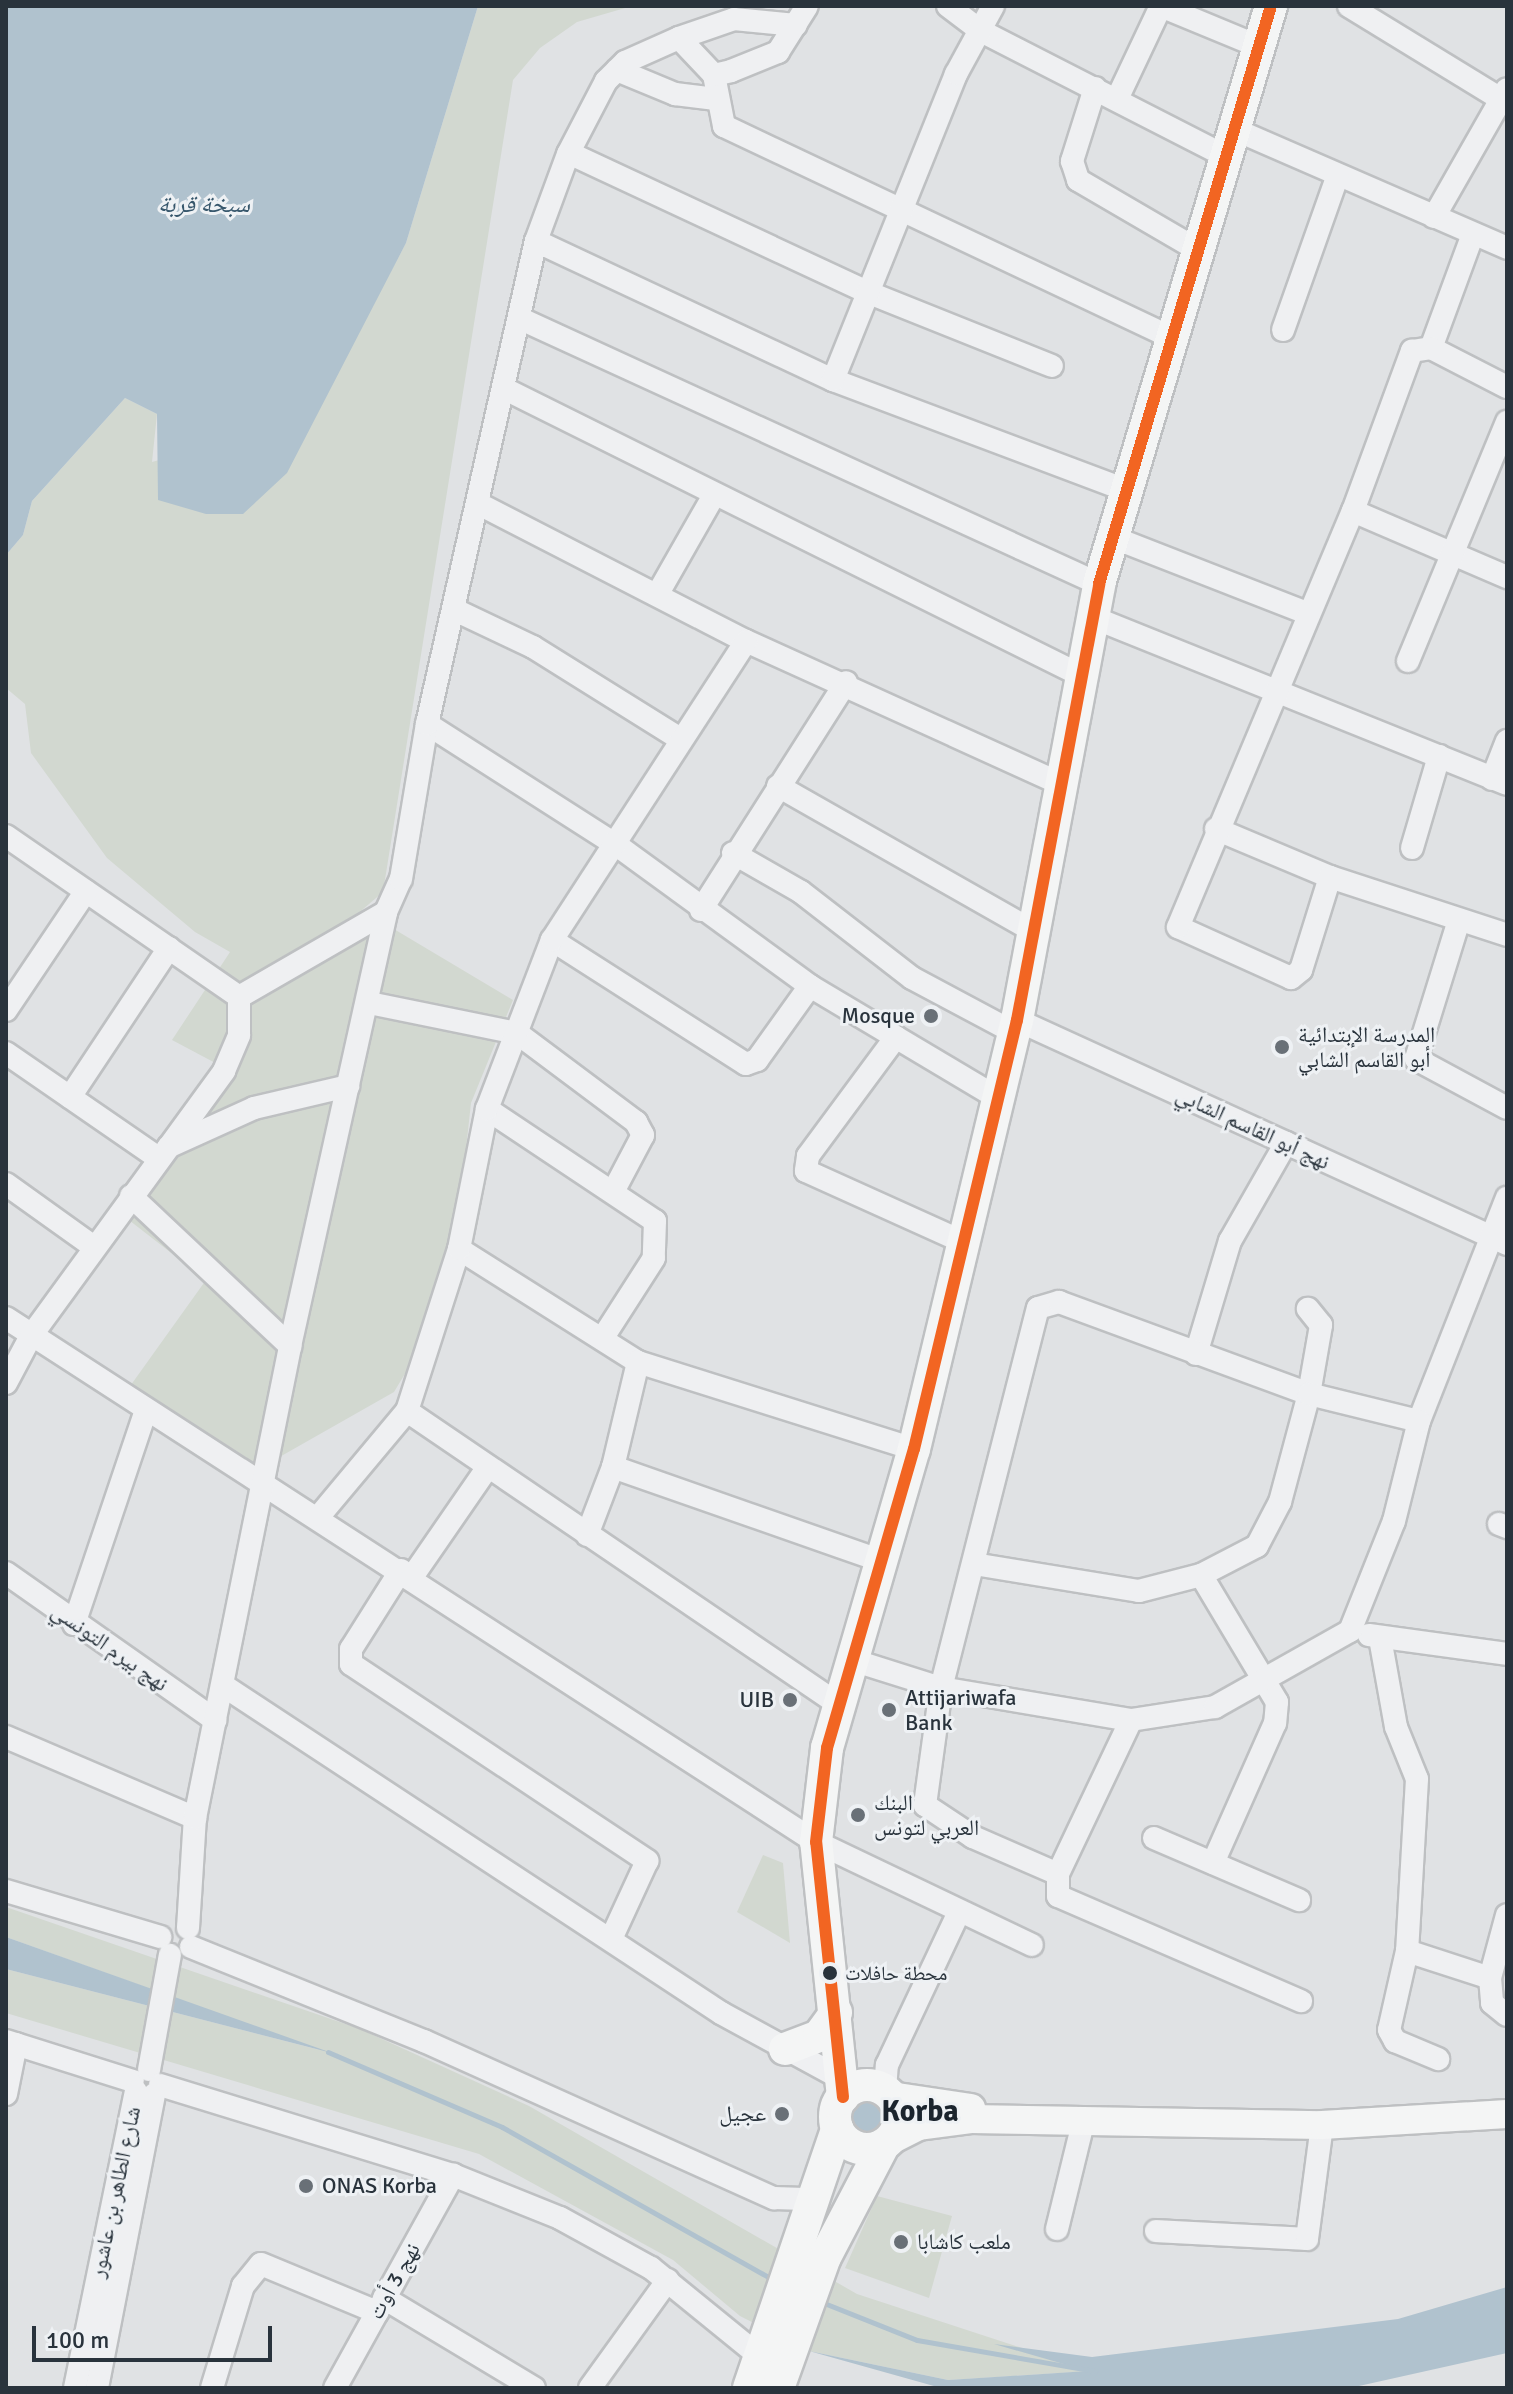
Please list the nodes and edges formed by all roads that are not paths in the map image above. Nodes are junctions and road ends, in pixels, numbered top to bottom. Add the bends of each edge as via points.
1 (948, 6) edge
2 (993, 6) edge
3 (1271, 6) edge
4 (1349, 6) edge
5 (801, 16) edge
6 (981, 31) junction
7 (679, 38) junction
8 (1260, 47) junction
9 (617, 70) junction
10 (714, 75) junction
11 (1095, 88) junction
12 (1505, 97) edge
13 (714, 99) junction
14 (1117, 99) junction
15 (1232, 144) junction
16 (569, 153) junction
17 (1338, 175) junction
18 (900, 210) junction
19 (1434, 217) junction
20 (1473, 234) junction
21 (536, 241) junction
22 (1507, 248) edge
23 (1196, 249) junction
24 (867, 292) junction
25 (521, 319) junction
26 (1283, 330) dead end
27 (1171, 337) junction
28 (1431, 348) junction
29 (1052, 366) dead end
30 (833, 380) junction
31 (1507, 387) edge
32 (505, 389) junction
33 (1507, 422) edge
34 (1126, 490) junction
35 (713, 497) junction
36 (479, 504) junction
37 (1353, 511) junction
38 (1112, 537) junction
39 (1456, 556) junction
40 (1507, 577) edge
41 (1099, 584) junction
42 (657, 595) junction
43 (455, 610) junction
44 (1307, 613) junction
45 (1092, 617) junction
46 (746, 641) junction
47 (1408, 661) dead end
48 (1078, 674) junction
49 (846, 682) junction
50 (1274, 690) junction
51 (427, 724) junction
52 (680, 739) junction
53 (1507, 741) edge
54 (1439, 756) junction
55 (1500, 781) edge
56 (1059, 783) junction
57 (778, 786) junction
58 (1216, 829) junction
59 (6, 837) edge
60 (618, 846) junction
61 (1412, 848) dead end
62 (733, 853) junction
63 (1330, 877) junction
64 (86, 891) junction
65 (701, 910) junction
66 (386, 912) junction
67 (1459, 920) junction
68 (1035, 932) junction
69 (1507, 935) edge
70 (552, 940) junction
71 (169, 948) junction
72 (810, 986) junction
73 (239, 997) junction
74 (369, 1003) junction
75 (6, 1010) edge
76 (1015, 1026) junction
77 (517, 1033) junction
78 (896, 1037) junction
79 (6, 1053) edge
80 (348, 1086) junction
81 (70, 1097) junction
82 (998, 1098) junction
83 (1507, 1108) edge
84 (487, 1109) junction
85 (1286, 1143) junction
86 (160, 1152) junction
87 (6, 1184) edge
88 (613, 1192) junction
89 (131, 1196) junction
90 (1507, 1198) edge
91 (1498, 1240) edge
92 (963, 1242) junction
93 (94, 1247) junction
94 (459, 1249) junction
95 (1308, 1309) dead end
96 (6, 1318) edge
97 (31, 1336) junction
98 (602, 1339) junction
99 (290, 1346) junction
100 (1196, 1354) junction
101 (638, 1362) junction
102 (6, 1383) edge
103 (1309, 1394) junction
104 (407, 1411) junction
105 (145, 1413) junction
106 (1419, 1421) junction
107 (914, 1449) junction
108 (488, 1467) junction
109 (613, 1467) junction
110 (261, 1488) junction
111 (320, 1515) junction
112 (587, 1535) junction
113 (882, 1561) junction
114 (974, 1564) junction
115 (6, 1573) edge
116 (406, 1573) junction
117 (1201, 1575) junction
118 (74, 1624) junction
119 (1350, 1631) junction
120 (1380, 1638) junction
121 (1507, 1654) edge
122 (849, 1659) junction
123 (1268, 1680) junction
124 (224, 1686) junction
125 (941, 1688) junction
126 (838, 1704) junction
127 (215, 1720) junction
128 (1131, 1720) junction
129 (6, 1737) edge
130 (195, 1818) junction
131 (1154, 1838) dead end
132 (816, 1842) junction
133 (1213, 1863) junction
134 (1058, 1874) junction
135 (6, 1891) edge
136 (1299, 1900) dead end
137 (958, 1914) junction
138 (1507, 1915) edge
139 (611, 1939) junction
140 (175, 1942) junction
141 (1032, 1945) dead end
142 (1407, 1951) junction
143 (1490, 1978) junction
144 (1301, 2001) dead end
145 (1507, 2015) edge
146 (837, 2023) junction
147 (11, 2043) edge
148 (785, 2049) junction
149 (1438, 2059) dead end
150 (147, 2080) junction
151 (841, 2088) junction
152 (884, 2092) junction
153 (6, 2094) edge
154 (1507, 2104) edge
155 (1507, 2114) edge
156 (1083, 2123) junction
157 (1322, 2125) junction
158 (837, 2129) junction
159 (885, 2143) junction
160 (453, 2175) junction
161 (774, 2198) junction
162 (812, 2199) junction
163 (1057, 2229) dead end
164 (1156, 2231) dead end
165 (798, 2236) junction
166 (668, 2280) junction
167 (381, 2305) junction
168 (771, 2371) edge
169 (344, 2385) edge
170 (75, 2388) edge
171 (97, 2388) edge
172 (212, 2388) edge
173 (534, 2388) edge
174 (590, 2388) edge

1 - 6 street
2 - 6 street
3 - 8 highway
4 - 12 street
5 - 7 street via 734,19
5 - 10 street via 778,52
6 - 11 street
6 - 18 street
7 - 9 street
7 - 10 street
8 - 14 street via 1161,6
8 - 15 highway
9 - 13 street via 675,94
9 - 16 street
10 - 13 street
11 - 14 street
11 - 23 street via 1072,161 1078,180
12 - 19 street
13 - 18 street via 724,126
14 - 15 street
15 - 17 street
15 - 23 highway
16 - 21 street
16 - 24 street
17 - 19 street
17 - 26 street
18 - 24 street
18 - 27 street
19 - 20 street
20 - 22 street
20 - 28 street
21 - 25 street
21 - 30 street
23 - 27 highway
24 - 29 street
24 - 30 street
25 - 32 street
25 - 41 street
27 - 34 highway
28 - 31 street
28 - 37 street via 1416,347 1407,360
30 - 34 street
32 - 35 street
32 - 36 street
33 - 39 street
34 - 38 highway
35 - 42 street
35 - 48 street
36 - 42 street
36 - 43 street
37 - 39 street
37 - 44 street
38 - 41 highway
38 - 44 street
39 - 40 street
39 - 47 street
41 - 45 highway
42 - 46 street
43 - 51 street
43 - 52 street via 533,647
44 - 50 street
45 - 48 highway
45 - 50 street
46 - 49 street
46 - 52 street
48 - 56 highway
49 - 56 street
49 - 57 street
50 - 54 street
50 - 58 street
51 - 60 street
51 - 66 street via 401,879
52 - 60 street
53 - 55 street
54 - 55 street
54 - 61 street
56 - 68 highway
57 - 62 street
57 - 68 street
58 - 63 street
58 - 63 street via 1178,927 1281,977 1301,970
59 - 64 street
60 - 65 street
60 - 70 street
62 - 65 street
62 - 76 street, نهج أبو القاسم الشابي via 813,901 912,978
63 - 67 street
64 - 71 street
64 - 75 street
65 - 72 street
66 - 73 street
66 - 74 street
67 - 69 street
67 - 83 street via 1416,1059
68 - 76 highway
70 - 72 street via 746,1064 757,1060
70 - 77 street
71 - 73 street
71 - 81 street
72 - 78 street
73 - 86 street via 234,1052
74 - 77 street
74 - 80 street
76 - 82 highway
76 - 85 street, نهج أبو القاسم الشابي
77 - 84 street
77 - 88 street via 642,1129
78 - 82 street
78 - 92 street via 808,1156 806,1171
79 - 81 street
80 - 86 street via 254,1108
80 - 99 street
81 - 86 street
82 - 92 highway
84 - 88 street
84 - 94 street
85 - 91 street, نهج أبو القاسم الشابي
85 - 100 street via 1230,1241
86 - 89 street
87 - 93 street
88 - 98 street via 655,1221 660,1245
89 - 93 street
89 - 99 street
90 - 91 street
91 - 106 street
92 - 107 highway
93 - 97 street
94 - 98 street
94 - 104 street
95 - 103 street via 1321,1325
96 - 97 street
97 - 102 street
97 - 105 street
98 - 101 street
99 - 110 street
100 - 103 street
100 - 114 street via 1059,1302 1038,1308
101 - 107 street
101 - 109 street
103 - 106 street
103 - 117 street via 1269,1528 1257,1546
104 - 108 street
104 - 111 street
105 - 110 street
105 - 118 street
106 - 119 street via 1376,1576
107 - 113 highway
108 - 112 street
108 - 116 street
109 - 112 street
109 - 113 street
110 - 111 street
110 - 124 street
111 - 116 street
112 - 126 street
113 - 122 highway
114 - 117 street via 1139,1591
114 - 125 street
115 - 118 street, نهج بيرم التونسي
116 - 132 street
116 - 139 street via 351,1649 351,1664 647,1861
117 - 123 street
118 - 127 street, نهج بيرم التونسي
119 - 120 street
119 - 123 street
120 - 121 street
120 - 142 street via 1396,1727 1417,1779
122 - 125 street
122 - 126 highway
123 - 128 street via 1215,1707
123 - 133 street via 1275,1723
124 - 127 street
124 - 139 street
125 - 128 street
125 - 134 street via 925,1805 973,1837
126 - 132 highway
127 - 130 street
128 - 134 street
129 - 130 street
130 - 140 street
131 - 133 street
132 - 137 street
132 - 146 highway
133 - 136 street
134 - 144 street via 1058,1896
135 - 140 street
137 - 141 street
137 - 152 street via 887,2065
138 - 143 street
139 - 148 street
140 - 150 street
140 - 161 street via 424,2041
142 - 143 street
142 - 149 street via 1390,2035
143 - 145 street via 1492,2003
146 - 148 highway
146 - 151 highway
146 - 152 highway
147 - 150 street
147 - 153 street
148 - 151 street
150 - 160 street
150 - 170 street, شارع الطاهر بن عاشور
150 - 171 street, شارع الطاهر بن عاشور
151 - 152 highway
151 - 158 highway
152 - 154 main road via 957,2107 1213,2113
152 - 159 highway via 899,2120
155 - 157 main road
156 - 157 main road
156 - 159 main road via 971,2119 919,2126
156 - 163 street
157 - 164 street via 1307,2239
158 - 159 highway via 854,2146
158 - 162 highway
159 - 168 highway
160 - 166 street via 560,2218
160 - 167 street, نهج 3 أوت
161 - 162 street
161 - 165 street
162 - 165 highway
165 - 168 highway
166 - 168 street
166 - 174 street
167 - 169 street, نهج 3 أوت
167 - 172 street via 261,2264 243,2286
167 - 173 street

